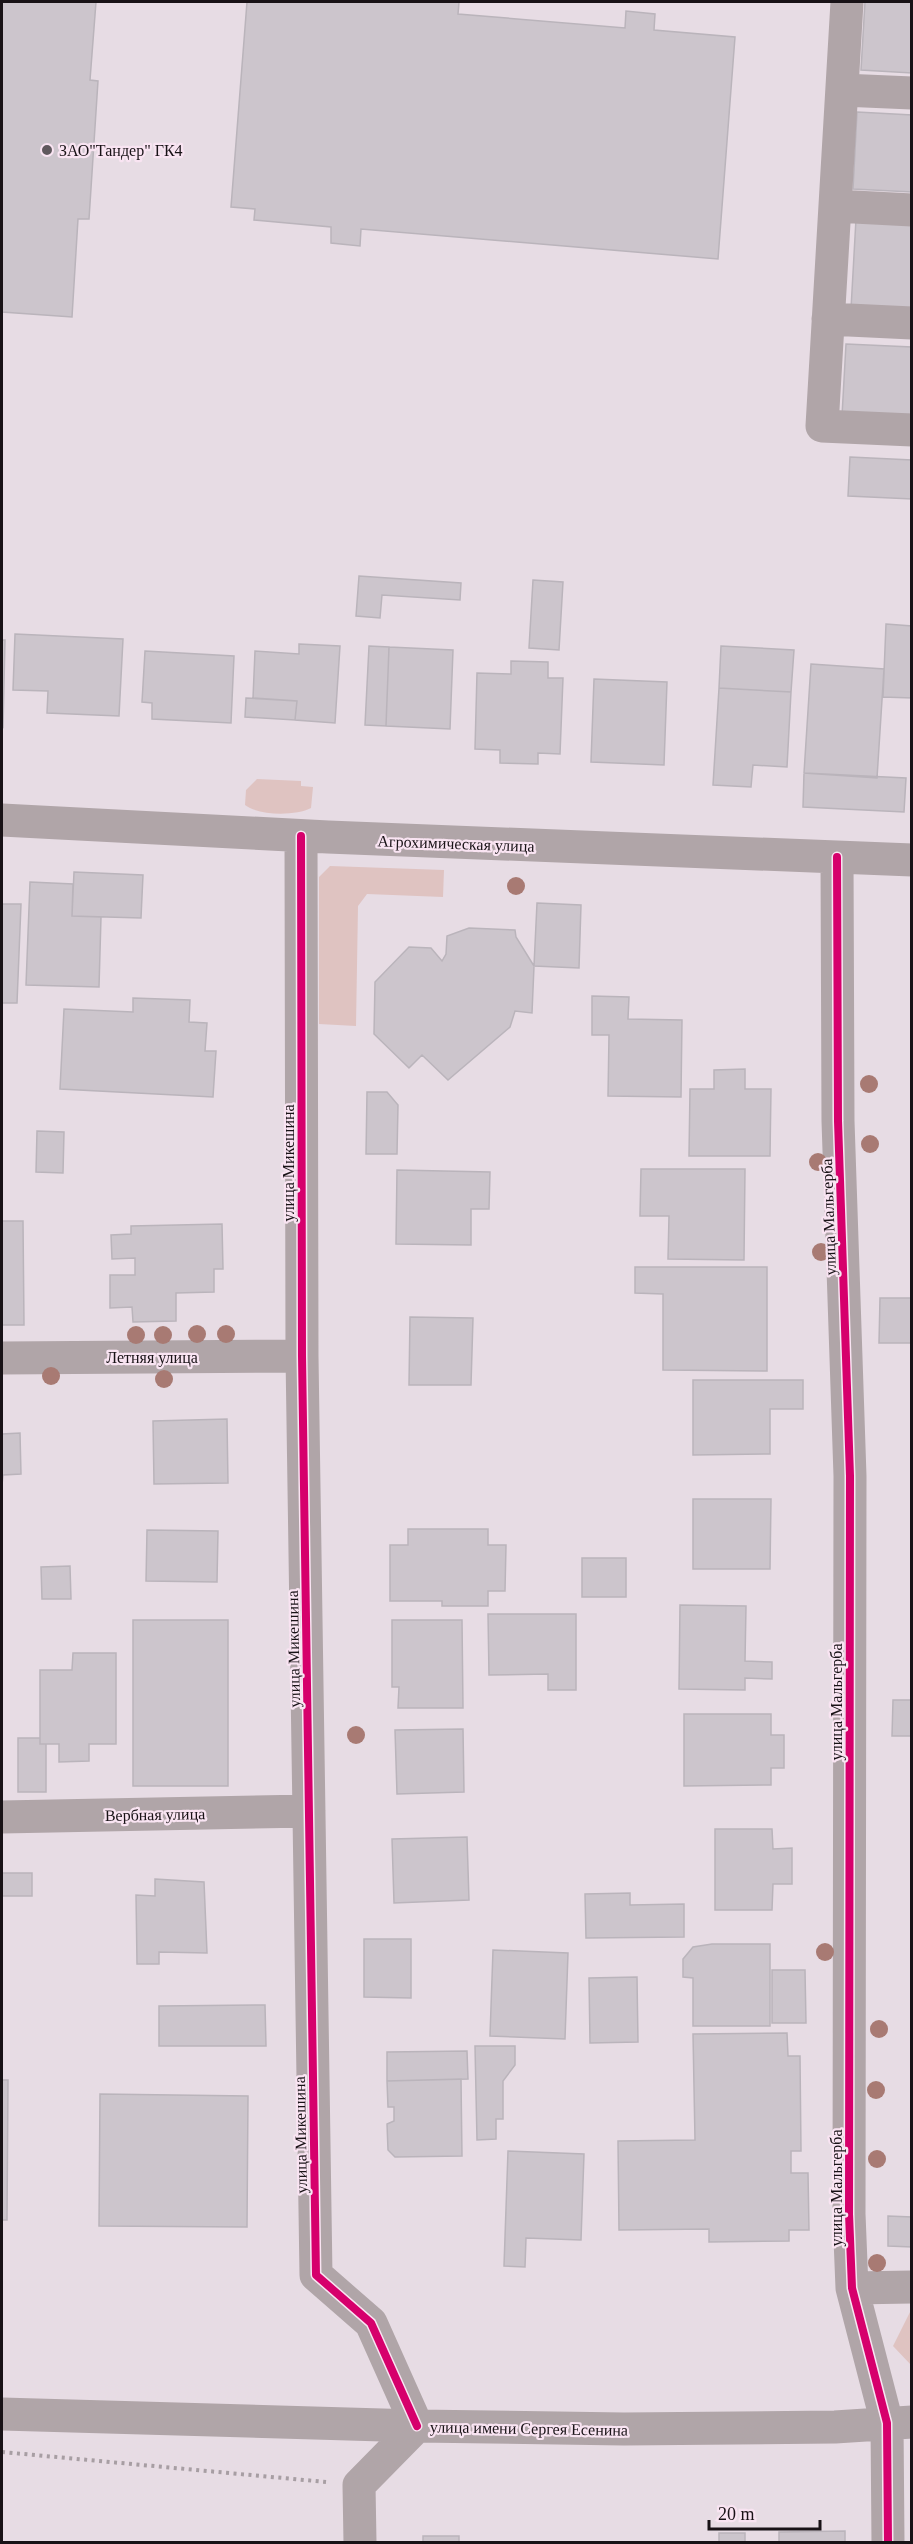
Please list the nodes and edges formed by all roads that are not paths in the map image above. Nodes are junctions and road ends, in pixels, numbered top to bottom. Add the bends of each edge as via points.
1 (847, 2) edge
2 (842, 90) junction
3 (912, 93) edge
4 (835, 206) junction
5 (912, 210) edge
6 (828, 319) junction
7 (912, 323) edge
8 (912, 430) edge
9 (2, 820) edge
10 (301, 836) junction
11 (837, 857) junction
12 (912, 860) edge
13 (302, 1356) junction
14 (2, 1358) edge
15 (309, 1811) junction
16 (2, 1817) edge
17 (912, 2287) edge
18 (852, 2288) junction
19 (2, 2414) edge
20 (899, 2422) edge
21 (417, 2426) junction
22 (360, 2542) edge
23 (888, 2542) edge

1 - 2 street
2 - 3 street
2 - 4 street
4 - 5 street
4 - 6 street
6 - 7 street
6 - 8 street via 822,426
9 - 10 street, Агрохимическая улица
10 - 11 street, Агрохимическая улица
10 - 13 street, улица Микешина
11 - 12 street, Агрохимическая улица
11 - 18 street, улица Мальгерба via 838,1121 850,1476
13 - 14 street, Летняя улица
13 - 15 street, улица Микешина
15 - 16 street, Вербная улица
15 - 21 street, улица Микешина via 316,2275 371,2323
17 - 18 street
18 - 20 street, улица Мальгерба
19 - 21 street, улица имени Сергея Есенина
20 - 21 street, улица имени Сергея Есенина via 731,2428
20 - 23 street, улица Мальгерба
21 - 22 street via 359,2485

